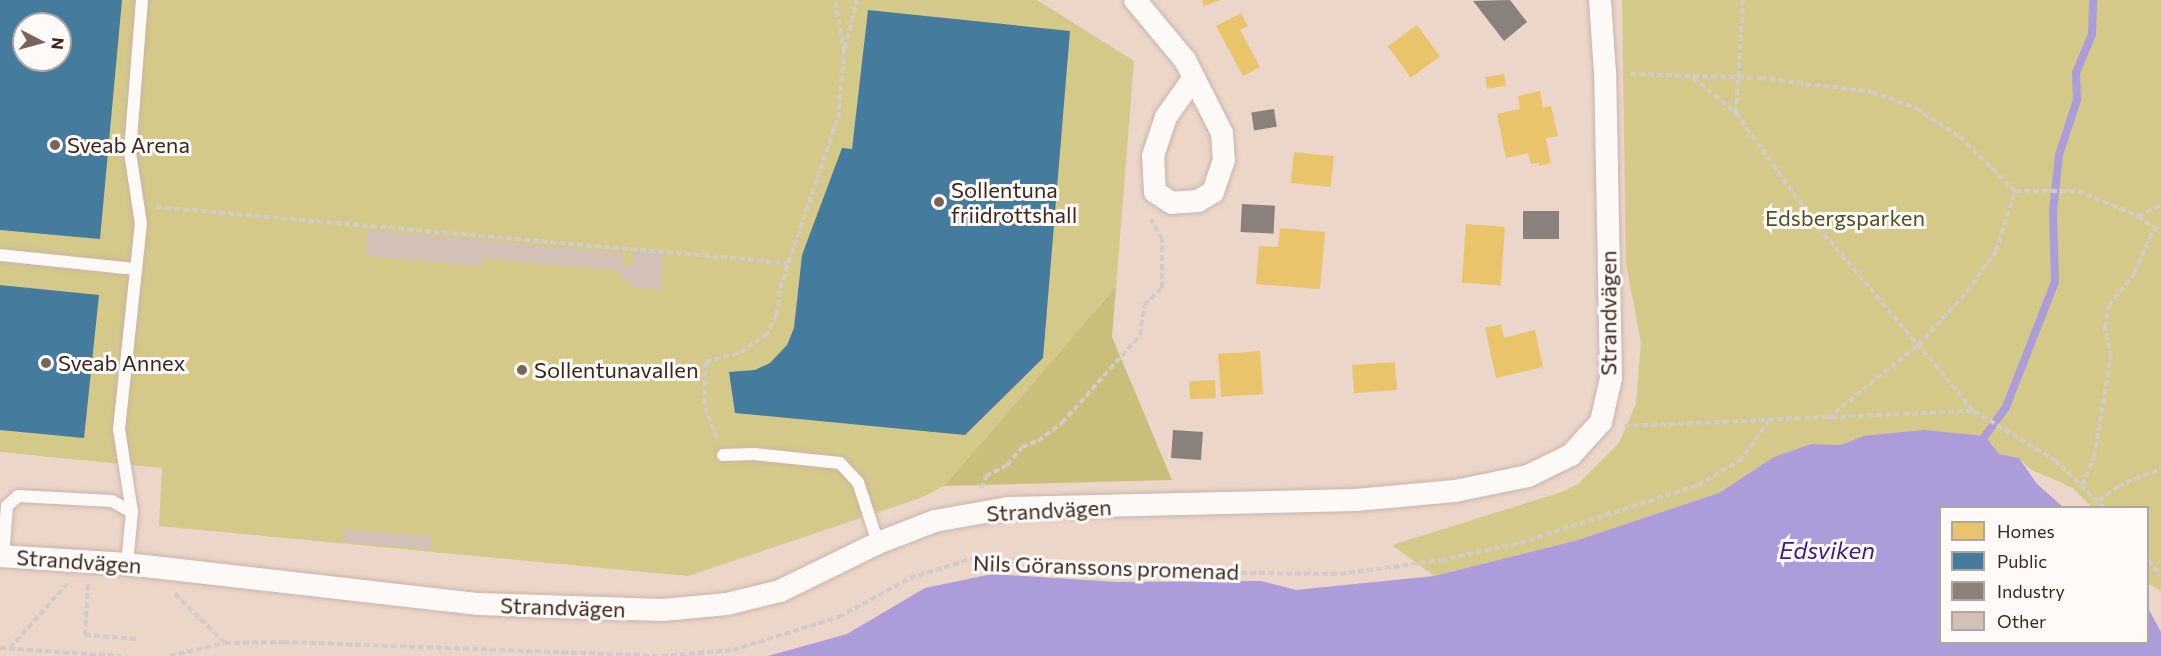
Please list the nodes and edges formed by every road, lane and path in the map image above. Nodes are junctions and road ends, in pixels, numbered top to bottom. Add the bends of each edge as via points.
1 (142, 0) edge
2 (835, 0) edge
3 (857, 0) edge
4 (1136, 0) edge
5 (1743, 0) edge
6 (1594, 2) edge
7 (844, 52) junction
8 (1630, 74) dead end
9 (1740, 77) junction
10 (1693, 78) junction
11 (1193, 79) junction
12 (1736, 113) junction
13 (1153, 184) junction
14 (2015, 191) junction
15 (2161, 205) edge
16 (138, 206) junction
17 (2138, 216) junction
18 (2154, 228) junction
19 (2161, 233) edge
20 (0, 255) edge
21 (788, 263) junction
22 (136, 269) junction
23 (1918, 345) junction
24 (1974, 411) junction
25 (1827, 418) junction
26 (1770, 420) junction
27 (1621, 426) dead end
28 (723, 455) joint
29 (2161, 469) edge
30 (2082, 485) junction
31 (979, 492) dead end
32 (2099, 501) junction
33 (2103, 506) edge
34 (132, 512) junction
35 (878, 543) junction
36 (2, 556) edge
37 (2149, 561) edge
38 (127, 564) junction
39 (2161, 576) edge
40 (79, 579) dead end
41 (70, 580) dead end
42 (170, 590) dead end
43 (138, 639) dead end
44 (225, 643) junction
45 (0, 648) edge
46 (10, 648) junction
47 (121, 656) edge
48 (170, 656) edge

1 - 16 lane via 130,152
2 - 7 path
3 - 7 path
4 - 11 street via 1185,60
5 - 9 path
6 - 35 street, Strandvägen via 1605,73 1611,378 1601,422 1571,455 1528,476 1455,491 1252,505 1008,508 935,521
7 - 21 path via 838,118
8 - 10 path
9 - 10 path
9 - 12 path
9 - 14 path via 1872,92 1916,108 1960,137
10 - 12 path
11 - 13 street via 1160,129 1153,156
11 - 13 street via 1218,119 1222,133 1224,160 1218,184 1205,198 1185,204 1166,202
12 - 23 path via 1818,227
13 - 31 path via 1149,218 1162,239 1162,288 1144,305 1140,335 1062,423 1038,441 1022,447 1007,465 986,476
14 - 17 path via 2078,191
14 - 23 path via 1996,251 1967,292
15 - 17 path
16 - 21 path
16 - 22 lane via 141,224
17 - 18 path
18 - 19 path
18 - 30 path via 2134,272 2109,306 2105,328 2111,357 2094,457
20 - 22 lane
21 - 28 path via 777,315 765,336 740,352 706,362 704,404
22 - 34 lane via 119,429
23 - 24 path
23 - 25 path
24 - 25 path
24 - 30 path via 2011,437 2055,460
25 - 26 path
26 - 27 path
26 - 44 path, Nils Göranssons promenad via 1739,461 1698,485 1520,543 1441,560 1328,574 1232,573 972,558 919,574 839,617 781,637 733,650 662,656
28 - 35 lane via 754,454 840,463 858,482
29 - 32 path via 2118,486
30 - 32 path
32 - 33 path
34 - 36 lane via 112,501 18,496 7,506
34 - 38 lane
35 - 38 street, Strandvägen via 780,591 727,604 663,610 479,604
36 - 38 street, Strandvägen
37 - 39 path
40 - 43 path via 88,578 85,635
41 - 46 path
42 - 44 path
44 - 48 path, Nils Göranssons promenad
45 - 46 path
46 - 47 path

